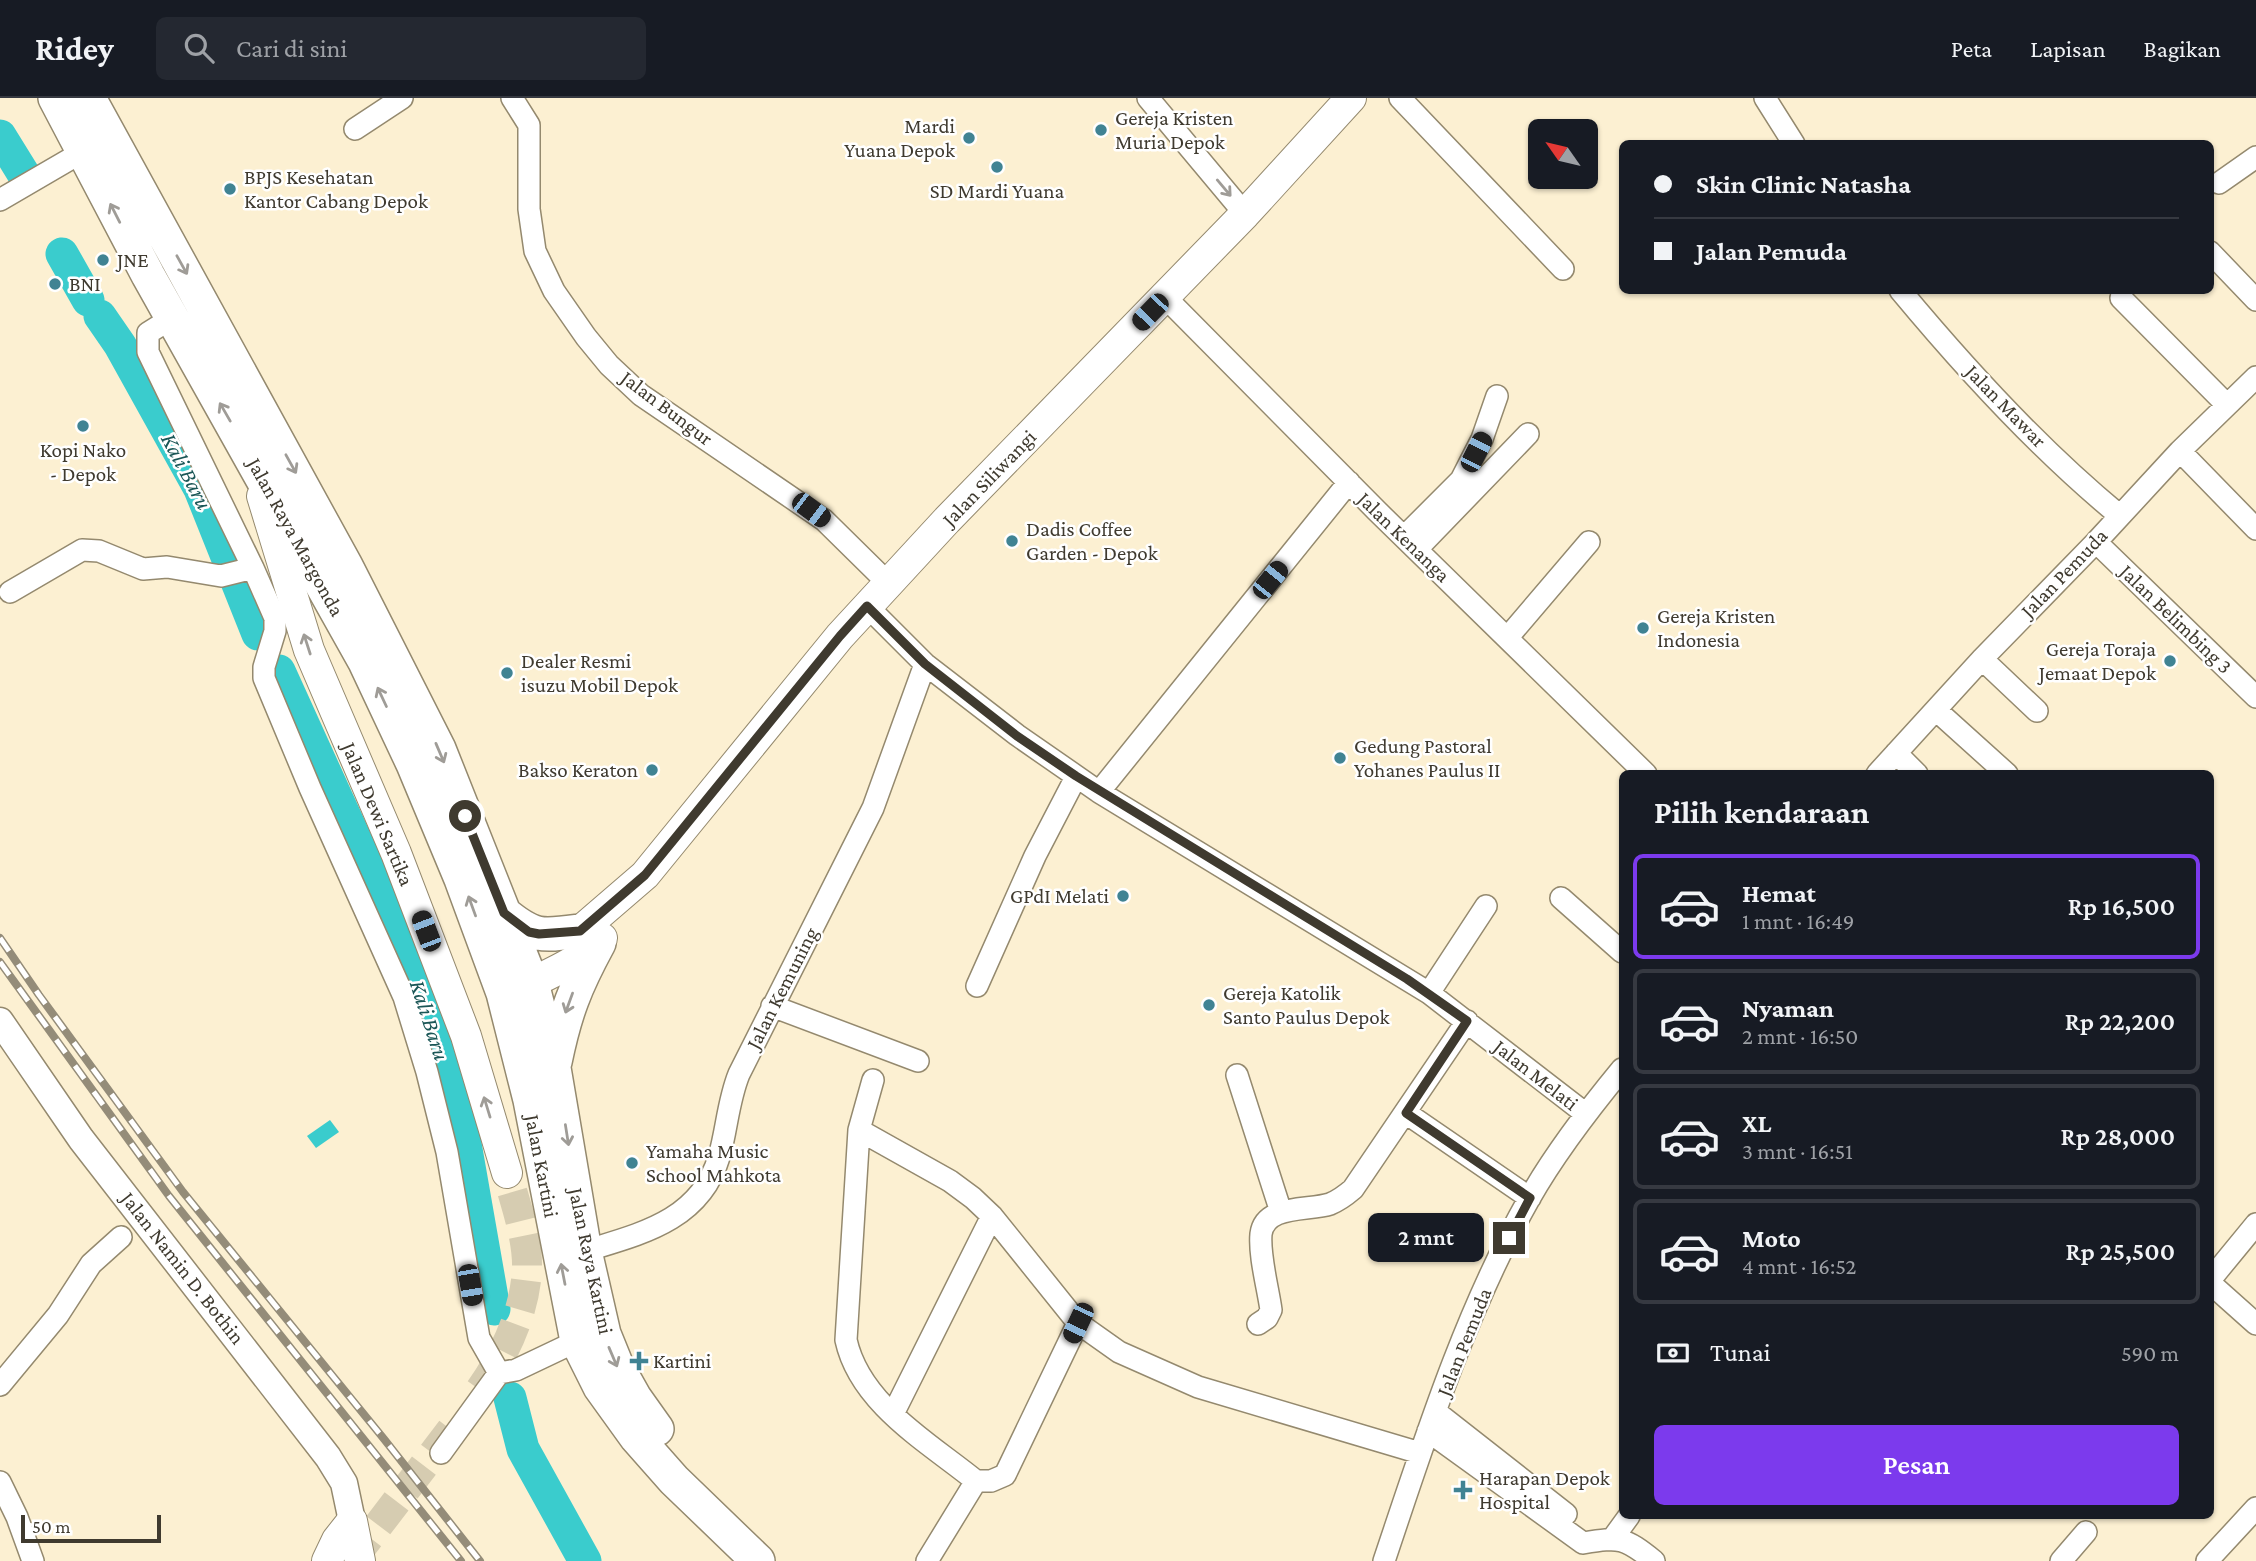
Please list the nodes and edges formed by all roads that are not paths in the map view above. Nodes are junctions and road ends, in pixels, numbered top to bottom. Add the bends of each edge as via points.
1 (55, 98) edge
2 (89, 98) edge
3 (402, 98) edge
4 (512, 98) edge
5 (1148, 98) edge
6 (1351, 98) edge
7 (1400, 98) edge
8 (1765, 98) edge
9 (355, 129) dead end
10 (1791, 140) edge
11 (84, 151) junction
12 (2256, 157) edge
13 (2219, 183) dead end
14 (0, 200) edge
15 (1245, 214) junction
16 (2214, 256) edge
17 (1563, 269) dead end
18 (1903, 294) edge
19 (1165, 297) junction
20 (2121, 298) dead end
21 (2256, 300) edge
22 (172, 318) junction
23 (2256, 378) edge
24 (1497, 396) dead end
25 (2227, 404) junction
26 (1528, 434) dead end
27 (2179, 450) junction
28 (250, 456) junction
29 (1349, 482) junction
30 (2119, 515) junction
31 (2256, 529) edge
32 (1589, 542) dead end
33 (2096, 542) junction
34 (1410, 543) junction
35 (237, 572) junction
36 (888, 583) junction
37 (10, 592) dead end
38 (867, 606) junction
39 (1508, 637) junction
40 (1982, 659) junction
41 (925, 664) junction
42 (2256, 697) edge
43 (1936, 710) junction
44 (2038, 711) dead end
45 (1896, 753) junction
46 (1642, 770) edge
47 (1881, 770) edge
48 (1913, 770) edge
49 (2003, 770) edge
50 (1076, 776) junction
51 (1099, 792) junction
52 (1562, 898) dead end
53 (1486, 905) dead end
54 (504, 913) junction
55 (589, 937) junction
56 (1619, 949) edge
57 (978, 986) dead end
58 (517, 988) junction
59 (1429, 993) junction
60 (772, 1006) junction
61 (0, 1021) edge
62 (1467, 1021) junction
63 (918, 1061) dead end
64 (554, 1068) junction
65 (1237, 1075) dead end
66 (1619, 1075) edge
67 (873, 1080) dead end
68 (1406, 1113) junction
69 (1586, 1114) junction
70 (859, 1130) junction
71 (507, 1173) tunnel mouth
72 (1530, 1198) junction
73 (1281, 1212) junction
74 (992, 1216) junction
75 (2256, 1224) edge
76 (121, 1237) dead end
77 (585, 1251) junction
78 (2214, 1276) edge
79 (2214, 1285) edge
80 (1078, 1323) junction
81 (1258, 1324) dead end
82 (2256, 1324) edge
83 (577, 1341) junction
84 (499, 1373) junction
85 (0, 1385) edge
86 (893, 1414) junction
87 (1432, 1422) junction
88 (441, 1453) dead end
89 (1420, 1453) junction
90 (976, 1481) junction
91 (0, 1482) edge
92 (2256, 1508) edge
93 (1570, 1517) dead end
94 (1627, 1519) edge
95 (352, 1521) junction
96 (2086, 1532) dead end
97 (1613, 1538) junction
98 (1584, 1552) edge
99 (33, 1561) edge
100 (327, 1561) edge
101 (360, 1561) edge
102 (758, 1561) edge
103 (785, 1561) edge
104 (927, 1561) edge
105 (1384, 1561) edge
106 (1654, 1561) edge
107 (2061, 1561) edge
108 (2207, 1561) edge

1 - 11 main road, Jalan Raya Margonda
2 -> 54 main road, Jalan Raya Margonda via 382,634 439,749
3 - 9 street
4 - 36 street, Jalan Bungur via 529,125 528,209 535,251 554,291 586,337 642,395 806,506
5 -> 15 street
6 - 15 main road, Jalan Siliwangi
7 - 17 street
8 - 10 street
11 - 14 street
22 -> 11 main road, Jalan Raya Margonda
12 - 13 street
15 - 19 main road, Jalan Siliwangi
16 - 21 street
18 - 30 street, Jalan Mawar via 2019,420
19 - 29 street, Jalan Kenanga
19 - 36 main road, Jalan Siliwangi
20 - 25 street
28 -> 22 main road, Jalan Raya Margonda
22 - 35 street via 148,333 148,352
23 - 25 street, Jalan Pemuda
24 - 34 street via 1461,480
25 - 27 street, Jalan Pemuda
26 - 34 street
27 - 30 street, Jalan Pemuda
27 - 31 street
58 -> 28 main road, Jalan Raya Margonda via 461,879 365,662
71 -> 28 main road, Jalan Dewi Sartika via 461,1023 396,853 309,650
29 - 34 street, Jalan Kenanga
29 - 51 street
30 - 33 street, Jalan Pemuda
32 - 39 street
33 - 40 street, Jalan Pemuda
33 - 42 street, Jalan Belimbing 3
34 - 39 street, Jalan Kenanga
35 - 37 street via 143,569 99,551 82,550
35 - 84 street via 275,618 264,678 404,996 447,1152 479,1338
36 - 38 main road, Jalan Siliwangi
38 - 41 street, Jalan Melati
38 - 55 main road, Jalan Siliwangi via 645,875 631,901
39 - 46 street, Jalan Kenanga
40 - 43 street, Jalan Pemuda
40 - 44 street
41 - 50 street, Jalan Melati
41 - 60 street, Jalan Kemuning via 873,808
43 - 45 street, Jalan Pemuda
43 - 49 street
45 - 47 street, Jalan Pemuda
45 - 48 street
50 - 51 street, Jalan Melati
50 - 57 street
51 - 59 street, Jalan Melati via 1182,836
52 - 56 street
53 - 59 street
54 - 55 main road via 529,932
54 - 58 main road, Jalan Raya Margonda
55 - 58 main road, Jalan Siliwangi
55 -> 64 main road
58 - 64 main road, Jalan Raya Kartini
83 -> 58 main road, Jalan Kartini via 530,1100
59 - 62 street, Jalan Melati
60 - 63 street
60 - 77 street, Jalan Kemuning via 732,1092 718,1161 704,1187 671,1221
61 - 95 street, Jalan Namin D. Bothin via 81,1139 328,1457 344,1483
62 - 68 street
62 - 69 street, Jalan Melati
64 -> 77 main road, Jalan Raya Kartini
65 - 73 street
66 - 69 street, Jalan Pemuda
67 - 70 street
68 - 72 street
68 - 73 street via 1342,1199
69 - 72 street, Jalan Pemuda
70 - 74 street via 950,1181
70 - 86 street via 846,1340 858,1374
72 - 87 street, Jalan Pemuda via 1473,1316
73 - 81 street via 1263,1228 1271,1310
74 - 80 street
74 - 86 street
75 - 78 street
76 - 85 street via 92,1264 58,1315
77 -> 103 main road, Jalan Raya Kartini via 604,1334 635,1398 688,1465
79 - 82 street
80 - 89 street via 1119,1352 1198,1387
80 - 90 street via 1005,1475
83 - 84 street via 516,1370
83 - 102 main road, Jalan Raya Kartini via 600,1387 636,1437
84 - 88 street
86 - 90 street
87 - 89 street, Jalan Pemuda
87 - 93 street
87 - 98 street
89 - 105 street, Jalan Pemuda
90 - 104 street
91 - 99 street
92 - 108 street
94 - 97 street
95 - 100 main road
95 - 101 main road
96 - 107 street
97 - 98 street
97 - 106 street

